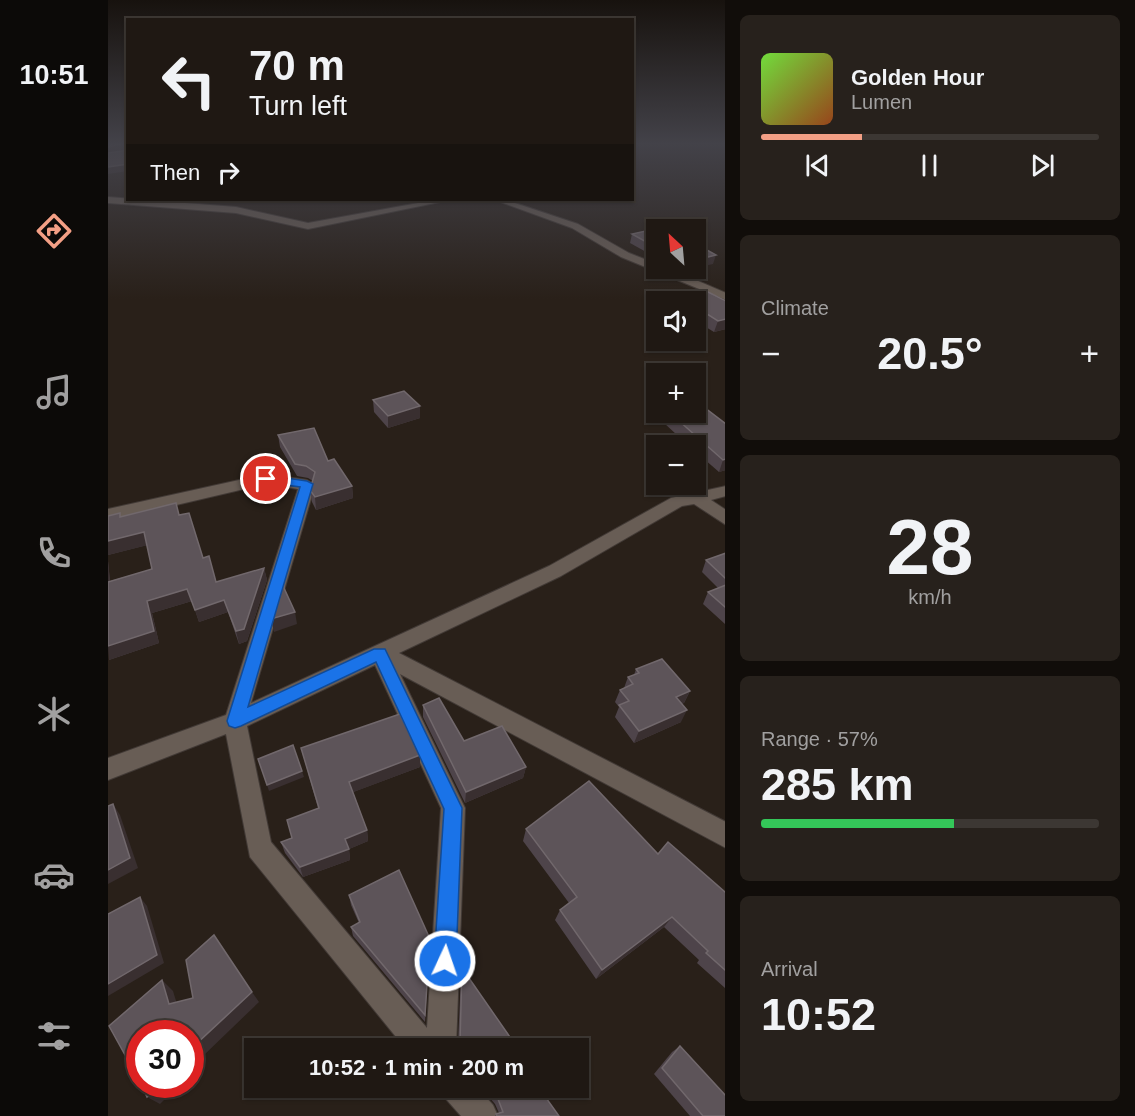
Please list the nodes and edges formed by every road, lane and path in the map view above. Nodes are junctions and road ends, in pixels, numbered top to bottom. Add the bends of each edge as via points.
1 (108, 200) edge
2 (502, 201) edge
3 (436, 202) dead end
4 (646, 263) edge
5 (684, 279) edge
6 (725, 297) edge
7 (725, 491) edge
8 (696, 497) junction
9 (108, 515) edge
10 (725, 518) edge
11 (380, 653) junction
12 (235, 721) junction
13 (108, 769) edge
14 (725, 835) edge
15 (416, 1038) edge
16 (442, 1038) edge
17 (467, 1098) edge
18 (482, 1116) edge

1 - 3 street via 236,210 308,226
2 - 4 street via 575,226
5 - 6 street
7 - 8 street
8 - 10 street
8 - 11 street via 677,502 555,571
9 - 12 street via 266,479 307,484
11 - 12 street
11 - 14 street
11 - 16 street via 453,808
12 - 13 street
12 - 15 street via 259,848
17 - 18 street

